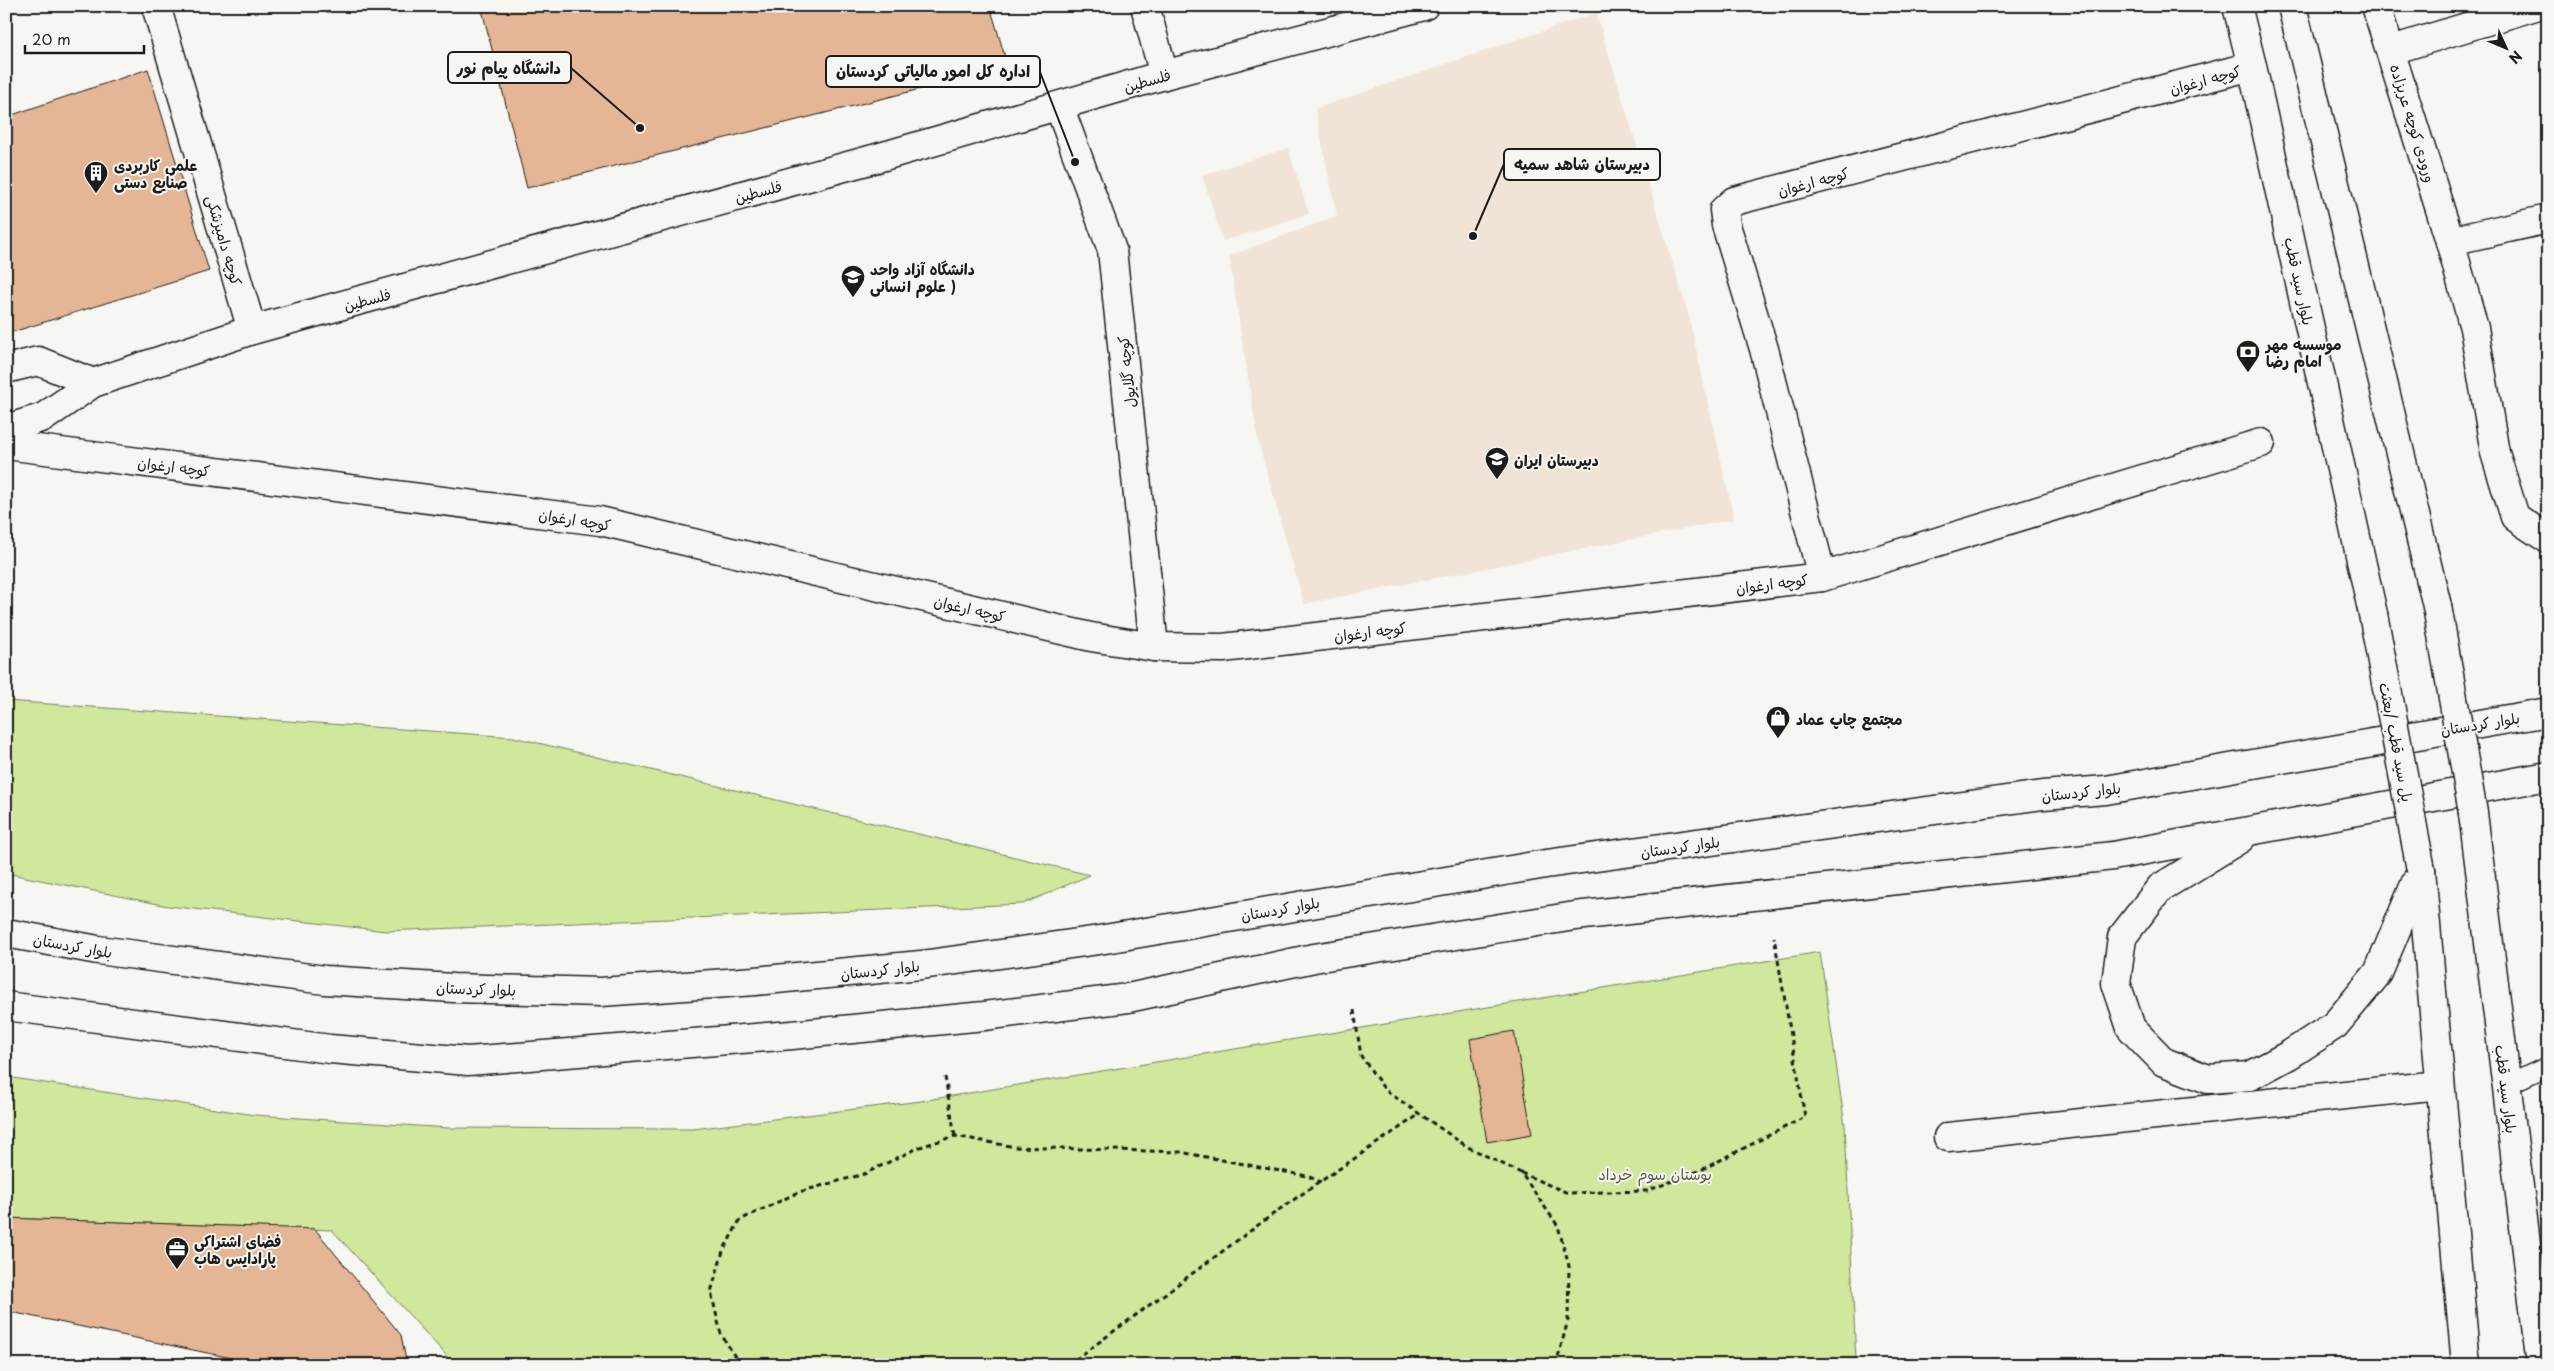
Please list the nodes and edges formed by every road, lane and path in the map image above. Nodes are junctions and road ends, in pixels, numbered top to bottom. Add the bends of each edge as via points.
1 (156, 6) edge
2 (1145, 6) edge
3 (1424, 6) edge
4 (2237, 6) edge
5 (2292, 6) edge
6 (2376, 6) edge
7 (2536, 6) edge
8 (2392, 50) junction
9 (2252, 66) junction
10 (1164, 75) junction
11 (1059, 106) junction
12 (2548, 219) edge
13 (2450, 241) junction
14 (252, 330) junction
15 (6, 370) edge
16 (93, 383) junction
17 (6, 429) edge
18 (2261, 443) dead end
19 (6, 445) edge
20 (2548, 539) edge
21 (1822, 577) junction
22 (2374, 614) joint
23 (1154, 646) junction
24 (2548, 712) edge
25 (2450, 728) junction
26 (2406, 736) junction
27 (2548, 776) edge
28 (2418, 800) junction
29 (2467, 803) junction
30 (2254, 829) junction
31 (2421, 870) junction
32 (6, 933) edge
33 (1774, 937) dead end
34 (6, 1006) edge
35 (1354, 1010) dead end
36 (2548, 1066) edge
37 (945, 1077) dead end
38 (2440, 1085) junction
39 (2507, 1085) junction
40 (1420, 1114) junction
41 (955, 1136) junction
42 (1948, 1137) dead end
43 (1521, 1173) junction
44 (1321, 1182) junction
45 (740, 1365) edge
46 (1068, 1365) edge
47 (1556, 1365) edge
48 (2466, 1365) edge
49 (2541, 1365) edge

1 - 14 main road, کوچه دامپزشکی
2 - 10 main road
3 - 10 main road, فلسطین
4 - 9 main road, بلوار سید قطب
5 - 29 main road, bridge via 2436,606
6 - 8 main road, ورودی کوچه عربزاده
7 - 8 main road
8 - 13 main road, ورودی کوچه عربزاده
9 - 21 main road, کوچه ارغوان via 1734,201 1724,210 1764,349
9 - 22 main road, بلوار سید قطب
10 - 11 main road, فلسطین
11 - 14 main road, فلسطین
11 - 23 main road, کوچه گلایول via 1112,250
12 - 13 main road
13 - 20 main road, ورودی کوچه عربزاده via 2474,328 2494,453 2515,517
14 - 16 main road, فلسطین
15 - 16 main road via 38,361
16 - 17 main road, فلسطین via 44,417
18 - 21 main road
19 - 23 main road, کوچه ارغوان via 600,521 1091,637
21 - 23 main road, کوچه ارغوان via 1223,648
22 - 31 main road, پل سید قطب /بعثت, bridge
24 - 25 main road, بلوار کردستان
25 - 26 main road, بلوار کردستان
25 - 29 main road
26 - 28 main road
26 - 32 main road, بلوار کردستان via 2106,790 2043,795 1546,864 1099,940 921,965 755,981 601,992 325,980 98,950
27 - 29 main road
28 - 29 main road
28 - 30 main road
29 - 39 main road, بلوار سید قطب
30 - 31 main road via 2160,888 2122,937 2116,983 2131,1028 2164,1062 2208,1079 2250,1076 2289,1056 2335,1025 2378,972
30 - 34 main road via 2113,856 1575,916 1314,958 1108,1000 792,1035 468,1061 330,1050
31 - 38 main road
33 - 43 path via 1805,1117 1701,1170 1647,1191 1568,1193
35 - 40 path via 1361,1056 1385,1090
36 - 39 lane
37 - 41 path
38 - 42 main road
38 - 48 main road
39 - 49 main road, بلوار سید قطب
40 - 43 path via 1466,1146
40 - 44 path
41 - 44 path via 1015,1147 1180,1152 1307,1176
41 - 45 path via 920,1147 864,1174 799,1192 740,1220 723,1250 711,1292 721,1334
43 - 47 path via 1558,1226 1568,1266 1568,1320
44 - 46 path

